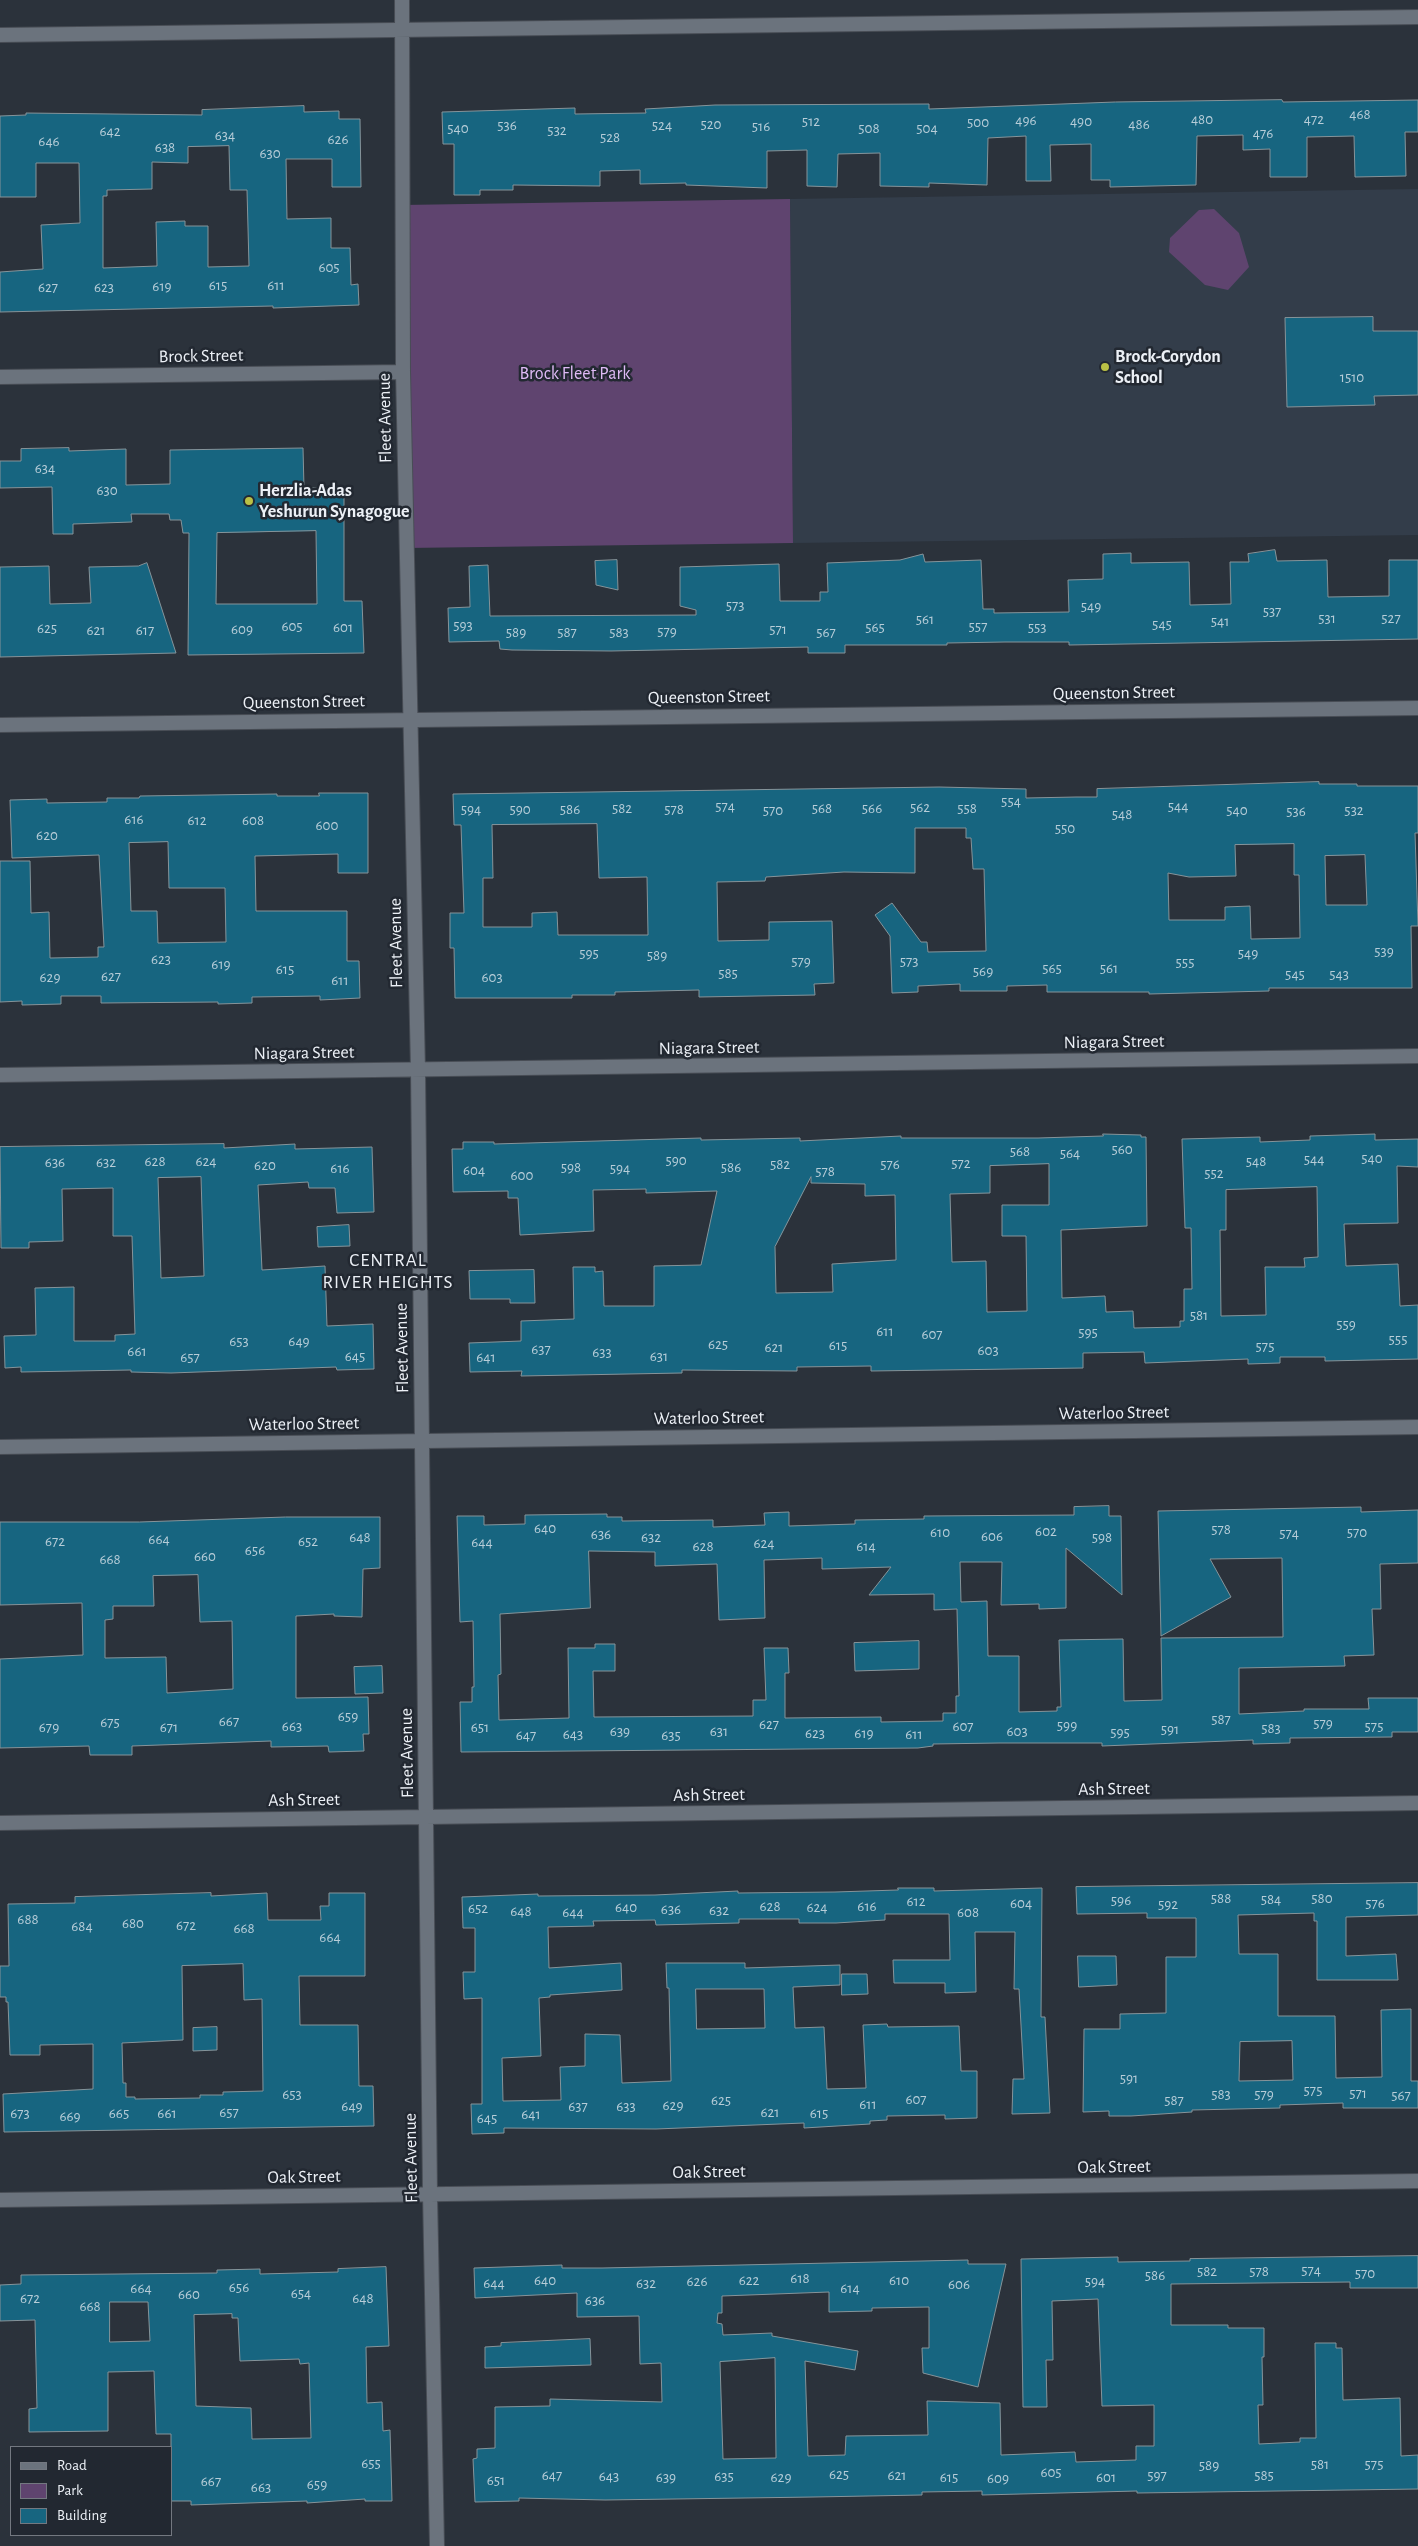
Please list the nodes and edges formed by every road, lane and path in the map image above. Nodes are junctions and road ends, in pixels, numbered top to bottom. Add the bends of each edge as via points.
1 (402, 0) edge
2 (1418, 17) edge
3 (402, 30) junction
4 (0, 35) edge
5 (403, 372) junction
6 (0, 377) edge
7 (1418, 708) edge
8 (410, 720) junction
9 (0, 725) edge
10 (1418, 1056) edge
11 (418, 1070) junction
12 (0, 1076) edge
13 (1418, 1427) edge
14 (422, 1441) junction
15 (0, 1447) edge
16 (1418, 1803) edge
17 (426, 1817) junction
18 (0, 1823) edge
19 (1418, 2181) edge
20 (430, 2194) junction
21 (0, 2200) edge
22 (437, 2546) edge

1 - 3 street, Fleet Avenue
2 - 3 street
3 - 4 street
3 - 5 street, Fleet Avenue
5 - 6 street, Brock Street
5 - 8 street, Fleet Avenue
7 - 8 street, Queenston Street
8 - 9 street, Queenston Street
8 - 11 street, Fleet Avenue
10 - 11 street, Niagara Street
11 - 12 street, Niagara Street
11 - 14 street, Fleet Avenue
13 - 14 street, Waterloo Street
14 - 15 street, Waterloo Street
14 - 17 street, Fleet Avenue
16 - 17 street, Ash Street
17 - 18 street, Ash Street
17 - 20 street, Fleet Avenue
19 - 20 street, Oak Street
20 - 21 street, Oak Street
20 - 22 street, Fleet Avenue

